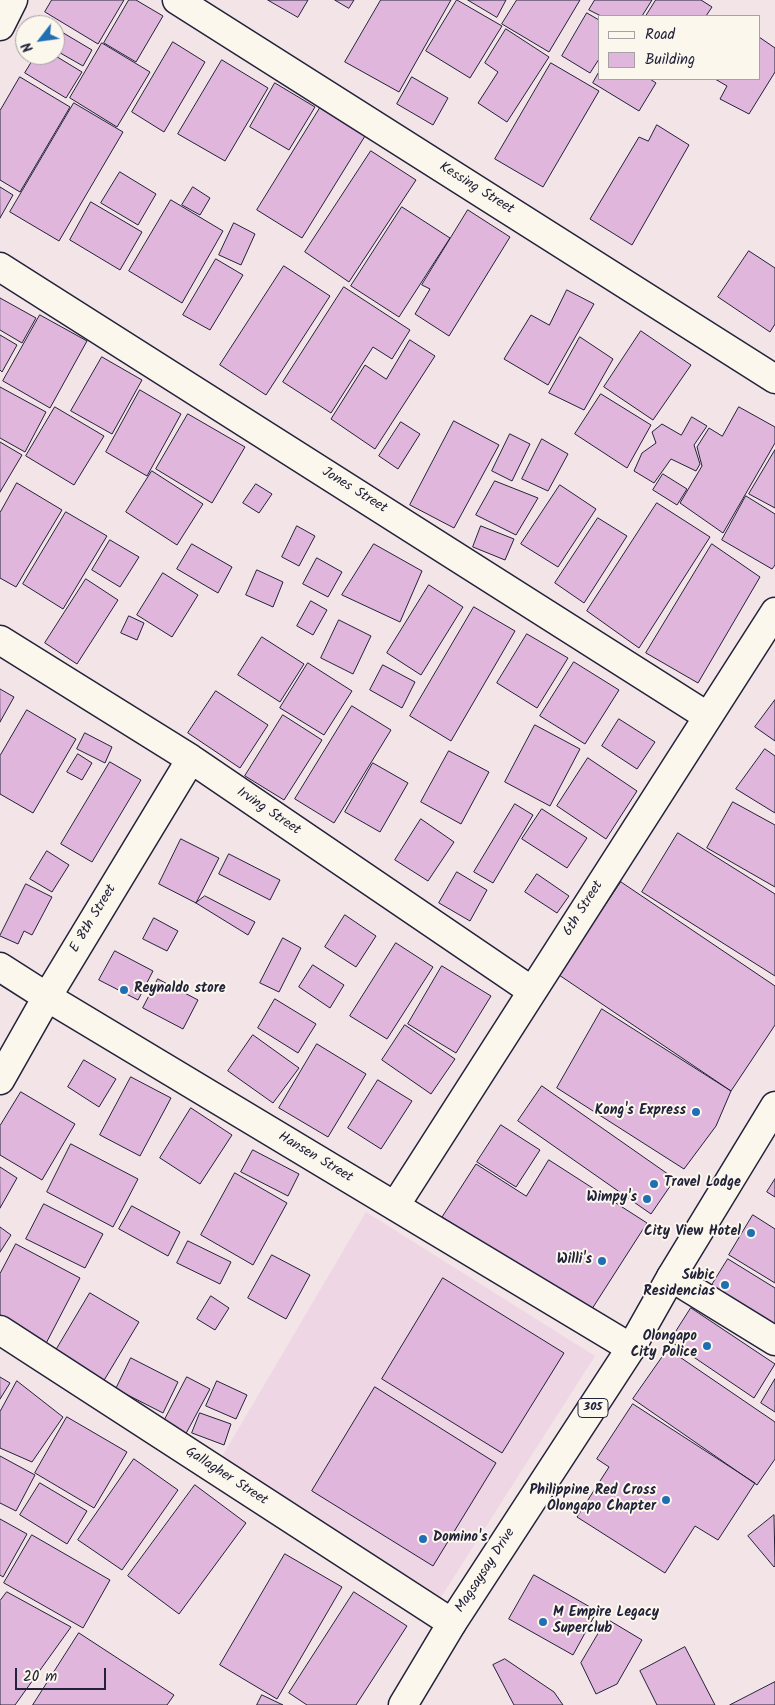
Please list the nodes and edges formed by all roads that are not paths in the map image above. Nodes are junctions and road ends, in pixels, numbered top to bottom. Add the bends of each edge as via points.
1 (13, 0) edge
2 (177, 0) edge
3 (0, 26) edge
4 (0, 267) edge
5 (775, 379) edge
6 (775, 612) edge
7 (0, 640) edge
8 (707, 716) junction
9 (191, 759) junction
10 (0, 967) edge
11 (532, 991) junction
12 (47, 996) junction
13 (0, 1080) edge
14 (775, 1106) edge
15 (395, 1206) junction
16 (671, 1277) junction
17 (0, 1330) edge
18 (775, 1341) edge
19 (632, 1348) junction
20 (452, 1623) junction
21 (404, 1705) edge

1 - 3 street
2 - 5 street, Kessing Street
4 - 8 street, Jones Street
6 - 8 street, 6th Street
7 - 9 street, Irving Street
8 - 11 street, 6th Street
9 - 11 street, Irving Street
9 - 12 street, E 8th Street
10 - 12 street, Hansen Street
11 - 15 street, 6th Street
12 - 13 street, E 8th Street
12 - 15 street, Hansen Street
14 - 16 street, Magsaysay Drive / 305
15 - 19 street, Hansen Street
16 - 18 street
16 - 19 street, Magsaysay Drive / 305
17 - 20 street, Gallagher Street
19 - 20 street, Magsaysay Drive / 305
20 - 21 street, Magsaysay Drive / 305

